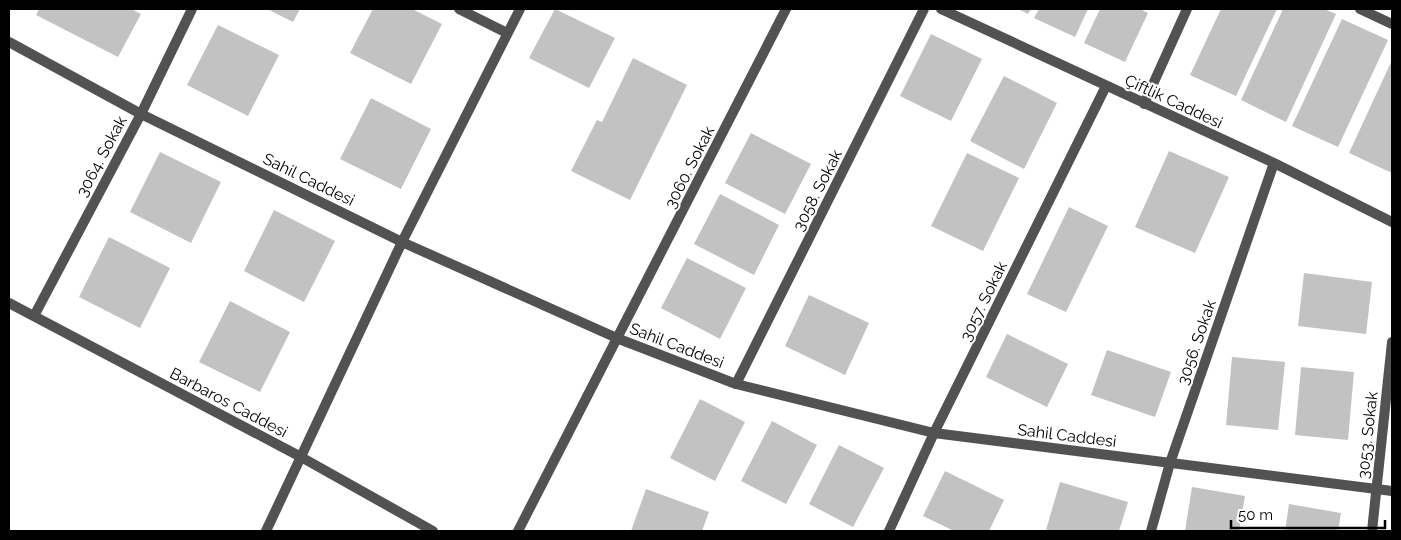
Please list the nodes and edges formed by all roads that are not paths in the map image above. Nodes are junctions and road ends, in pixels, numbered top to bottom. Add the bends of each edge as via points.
1 (192, 9) edge
2 (459, 9) edge
3 (520, 9) edge
4 (786, 9) edge
5 (924, 9) edge
6 (941, 9) edge
7 (1187, 9) edge
8 (1360, 9) edge
9 (1392, 24) edge
10 (507, 33) junction
11 (9, 42) edge
12 (1106, 86) junction
13 (1144, 104) junction
14 (140, 114) junction
15 (1274, 163) junction
16 (1392, 222) edge
17 (402, 242) junction
18 (9, 303) edge
19 (34, 316) junction
20 (619, 339) junction
21 (1392, 342) edge
22 (736, 384) junction
23 (934, 433) junction
24 (301, 457) junction
25 (1170, 463) junction
26 (1377, 489) junction
27 (1392, 491) edge
28 (266, 531) edge
29 (433, 531) edge
30 (518, 531) edge
31 (889, 531) edge
32 (1151, 531) edge
33 (1372, 531) edge

1 - 14 street, 3064. Sokak
2 - 10 street
3 - 10 street
4 - 20 street, 3060. Sokak
5 - 22 street, 3058. Sokak
6 - 12 street, Çiftlik Caddesi
7 - 13 street
8 - 9 street
10 - 17 street
11 - 14 street, Sahil Caddesi
12 - 13 street, Çiftlik Caddesi
12 - 23 street, 3057. Sokak
13 - 15 street, Çiftlik Caddesi
14 - 17 street, Sahil Caddesi
14 - 19 street, 3064. Sokak
15 - 16 street, Çiftlik Caddesi
15 - 25 street, 3056. Sokak
17 - 20 street, Sahil Caddesi
17 - 24 street
18 - 19 street, Barbaros Caddesi
19 - 24 street, Barbaros Caddesi
20 - 22 street, Sahil Caddesi
20 - 30 street, 3060. Sokak
21 - 26 street, 3053. Sokak
22 - 23 street, Sahil Caddesi
23 - 25 street, Sahil Caddesi
23 - 31 street, 3057. Sokak
24 - 28 street
24 - 29 street, Barbaros Caddesi
25 - 26 street, Sahil Caddesi
25 - 32 street, 3056. Sokak
26 - 27 street, Sahil Caddesi
26 - 33 street, 3053. Sokak

